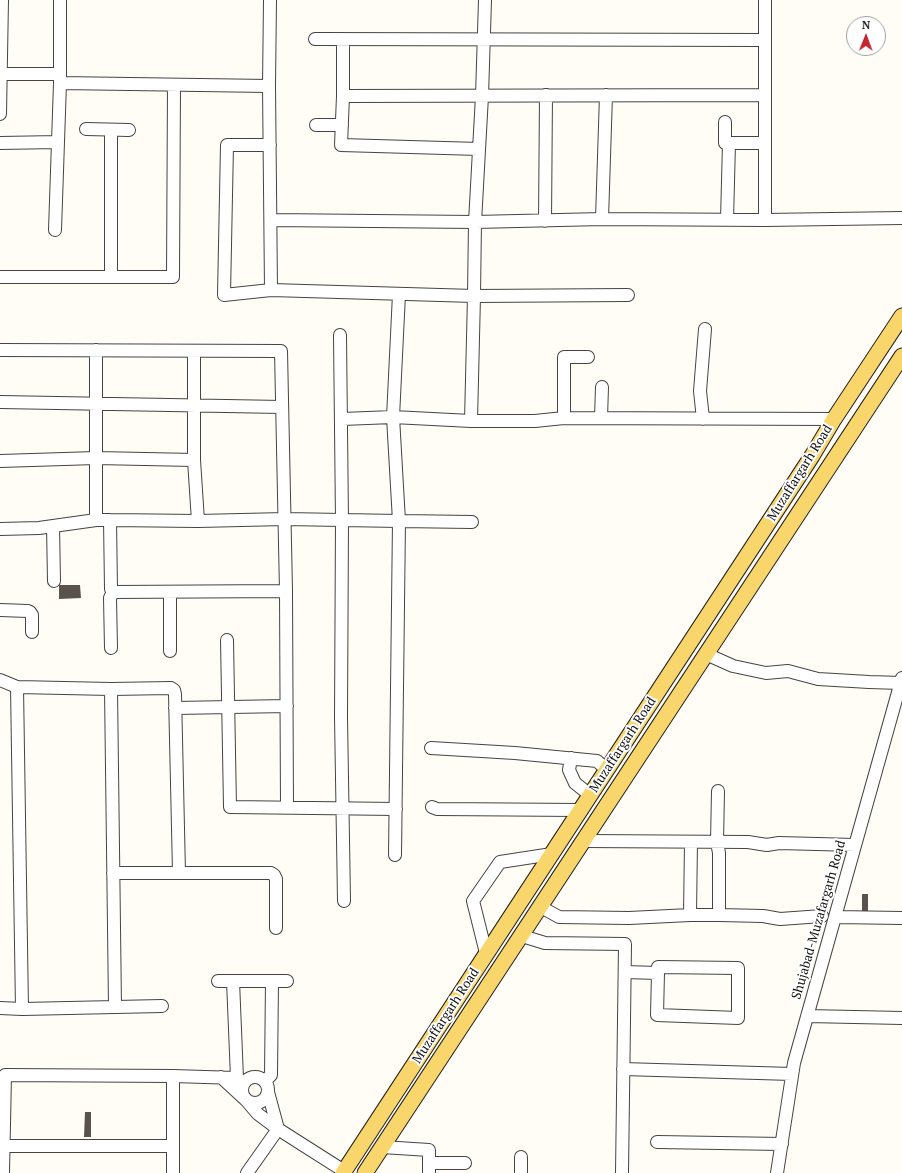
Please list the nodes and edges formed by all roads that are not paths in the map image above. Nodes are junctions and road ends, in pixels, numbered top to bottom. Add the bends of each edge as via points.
1 (2, 0) edge
2 (60, 0) edge
3 (270, 0) edge
4 (485, 0) edge
5 (765, 0) edge
6 (315, 39) dead end
7 (343, 39) junction
8 (484, 39) junction
9 (765, 40) junction
10 (1, 74) junction
11 (60, 79) junction
12 (174, 85) junction
13 (270, 86) junction
14 (546, 95) junction
15 (606, 95) junction
16 (765, 95) junction
17 (343, 96) junction
18 (482, 96) junction
19 (0, 114) edge
20 (725, 122) dead end
21 (316, 125) dead end
22 (342, 125) junction
23 (86, 129) dead end
24 (111, 130) junction
25 (129, 130) dead end
26 (58, 142) junction
27 (0, 143) edge
28 (729, 143) junction
29 (765, 143) junction
30 (270, 146) junction
31 (479, 149) junction
32 (902, 218) edge
33 (602, 219) junction
34 (271, 220) junction
35 (727, 220) junction
36 (765, 220) junction
37 (545, 221) junction
38 (475, 222) junction
39 (55, 230) dead end
40 (111, 277) junction
41 (0, 278) edge
42 (271, 290) junction
43 (399, 294) junction
44 (628, 295) dead end
45 (474, 296) junction
46 (902, 316) edge
47 (705, 329) dead end
48 (340, 334) dead end
49 (0, 350) edge
50 (96, 350) junction
51 (194, 351) junction
52 (902, 356) edge
53 (588, 357) dead end
54 (602, 387) dead end
55 (0, 402) edge
56 (95, 404) junction
57 (194, 405) junction
58 (282, 407) junction
59 (393, 417) junction
60 (564, 418) junction
61 (601, 418) junction
62 (342, 419) junction
63 (703, 419) junction
64 (834, 419) junction
65 (471, 421) junction
66 (96, 458) junction
67 (194, 460) junction
68 (0, 461) edge
69 (285, 519) junction
70 (96, 520) junction
71 (110, 520) junction
72 (198, 521) junction
73 (342, 521) junction
74 (399, 521) junction
75 (472, 522) dead end
76 (53, 526) junction
77 (0, 529) edge
78 (54, 581) dead end
79 (286, 591) junction
80 (113, 592) junction
81 (170, 592) junction
82 (0, 610) edge
83 (32, 632) dead end
84 (226, 640) dead end
85 (111, 648) dead end
86 (170, 651) dead end
87 (706, 654) junction
88 (0, 680) edge
89 (901, 680) edge
90 (17, 687) junction
91 (111, 689) junction
92 (287, 706) junction
93 (227, 707) junction
94 (175, 708) junction
95 (431, 748) dead end
96 (571, 758) junction
97 (607, 770) junction
98 (718, 791) dead end
99 (590, 795) junction
100 (287, 807) junction
101 (343, 807) junction
102 (396, 808) junction
103 (432, 808) dead end
104 (581, 810) junction
105 (584, 841) junction
106 (690, 842) junction
107 (717, 842) junction
108 (855, 845) junction
109 (552, 854) junction
110 (395, 855) dead end
111 (113, 873) junction
112 (179, 874) junction
113 (344, 901) dead end
114 (541, 907) junction
115 (690, 915) junction
116 (719, 915) junction
117 (822, 916) dead end
118 (835, 917) junction
119 (902, 918) edge
120 (276, 928) dead end
121 (522, 936) junction
122 (486, 953) junction
123 (625, 972) junction
124 (658, 973) junction
125 (218, 981) dead end
126 (233, 981) junction
127 (272, 981) junction
128 (286, 981) dead end
129 (115, 1006) junction
130 (162, 1006) dead end
131 (0, 1008) edge
132 (22, 1008) junction
133 (807, 1016) junction
134 (902, 1018) edge
135 (623, 1069) junction
136 (792, 1074) junction
137 (173, 1076) junction
138 (221, 1077) junction
139 (242, 1078) junction
140 (267, 1087) junction
141 (246, 1100) junction
142 (278, 1129) junction
143 (657, 1142) dead end
144 (782, 1144) junction
145 (3, 1146) junction
146 (173, 1146) junction
147 (382, 1147) junction
148 (522, 1157) dead end
149 (465, 1164) dead end
150 (429, 1168) edge
151 (343, 1172) edge
152 (3, 1173) edge
153 (173, 1173) edge
154 (247, 1173) edge
155 (365, 1173) edge
156 (521, 1173) edge
157 (622, 1173) edge
158 (777, 1173) edge

1 - 10 street
2 - 11 street
3 - 13 street
4 - 8 street
5 - 9 street
6 - 7 street
7 - 8 street
7 - 17 street
8 - 9 street
8 - 18 street
9 - 16 street
10 - 11 street
10 - 19 street
11 - 12 street
11 - 26 street
12 - 13 street
12 - 40 street via 173,277
13 - 30 street
14 - 15 street
14 - 18 street
14 - 37 street
15 - 16 street
15 - 33 street
16 - 29 street
17 - 18 street
17 - 22 street
18 - 31 street
20 - 28 street via 725,143
21 - 22 street
22 - 31 street via 342,145
23 - 24 street
24 - 25 street
24 - 40 street
26 - 27 street
26 - 39 street
28 - 29 street
28 - 35 street
29 - 36 street
30 - 34 street
30 - 42 street via 227,145 224,295
31 - 38 street
32 - 36 street
33 - 35 street
33 - 37 street
34 - 38 street
34 - 42 street
35 - 36 street
37 - 38 street
38 - 45 street
40 - 41 street
42 - 43 street
43 - 45 street
43 - 59 street
44 - 45 street
45 - 65 street
46 - 64 main road, Muzaffargarh Road
47 - 63 street via 700,391
48 - 62 street
49 - 50 street
50 - 51 street
50 - 56 street
51 - 57 street
51 - 58 street via 281,351
52 - 87 main road, Muzaffargarh Road
53 - 60 street via 564,357
54 - 61 street
55 - 56 street
56 - 57 street
56 - 66 street
57 - 58 street
57 - 67 street
58 - 69 street
59 - 62 street
59 - 65 street
59 - 74 street
60 - 61 street
60 - 65 street via 535,421
61 - 63 street
62 - 73 street
63 - 64 street
64 - 97 main road, Muzaffargarh Road via 808,463
66 - 67 street
66 - 68 street
66 - 70 street
67 - 72 street
69 - 72 street
69 - 73 street
69 - 79 street
70 - 71 street
70 - 76 street
71 - 72 street
71 - 80 street
73 - 74 street
73 - 101 street
74 - 75 street
74 - 102 street
76 - 77 street
76 - 78 street
79 - 81 street
79 - 92 street
80 - 81 street
80 - 85 street via 110,598
81 - 86 street
82 - 83 street via 30,612
84 - 93 street
87 - 89 street via 734,666 766,673 788,671 818,679 869,682
87 - 105 main road, Muzaffargarh Road
88 - 90 street
89 - 108 street, Shujabad-Muzafargarh Road
90 - 91 street
90 - 132 street
91 - 94 street via 171,688 175,694
91 - 111 street
92 - 93 street
92 - 100 street
93 - 94 street
93 - 100 street via 229,806
94 - 112 street
95 - 96 street
96 - 97 street via 597,761
96 - 99 street via 569,770 575,783
97 - 99 main road, Muzaffargarh Road
98 - 107 street
99 - 104 main road, Muzaffargarh Road
100 - 101 street
101 - 102 street
101 - 113 street
102 - 110 street
103 - 104 street
104 - 109 main road, Muzaffargarh Road
105 - 106 street
105 - 114 main road, Muzaffargarh Road
106 - 107 street
106 - 115 street
107 - 108 street
107 - 116 street
108 - 118 street, Shujabad-Muzafargarh Road
109 - 122 main road, Muzaffargarh Road
109 - 122 street via 500,862 473,901
111 - 112 street
111 - 129 street
112 - 120 street via 274,875
114 - 115 street via 559,917 629,918
114 - 121 main road, Muzaffargarh Road
115 - 116 street
116 - 117 street via 780,919
118 - 119 street
118 - 133 street, Shujabad-Muzafargarh Road
121 - 123 street via 545,944 625,944
121 - 147 main road, Muzaffargarh Road
122 - 151 main road, Muzaffargarh Road
123 - 124 street
123 - 135 street
124 - 124 street via 658,967 738,968 738,1018 657,1015
125 - 126 street
126 - 127 street
126 - 139 street
127 - 128 street
127 - 140 street via 271,1075
129 - 130 street
129 - 132 street
131 - 132 street
133 - 134 street
133 - 136 street, Shujabad-Muzafargarh Road
135 - 136 street
135 - 157 street
136 - 144 street, Shujabad-Muzafargarh Road
137 - 138 street
137 - 145 street via 5,1075
137 - 146 street
138 - 139 street
138 - 141 street
139 - 140 street via 260,1078
139 - 141 street via 245,1081 242,1093
140 - 141 street via 263,1101 255,1103
140 - 142 street
141 - 142 street via 258,1114
142 - 151 street
142 - 154 street
143 - 144 street
144 - 158 street, Shujabad-Muzafargarh Road
145 - 146 street
145 - 152 street
146 - 153 street
147 - 150 street via 429,1150
147 - 155 main road, Muzaffargarh Road
148 - 156 street
149 - 150 street

